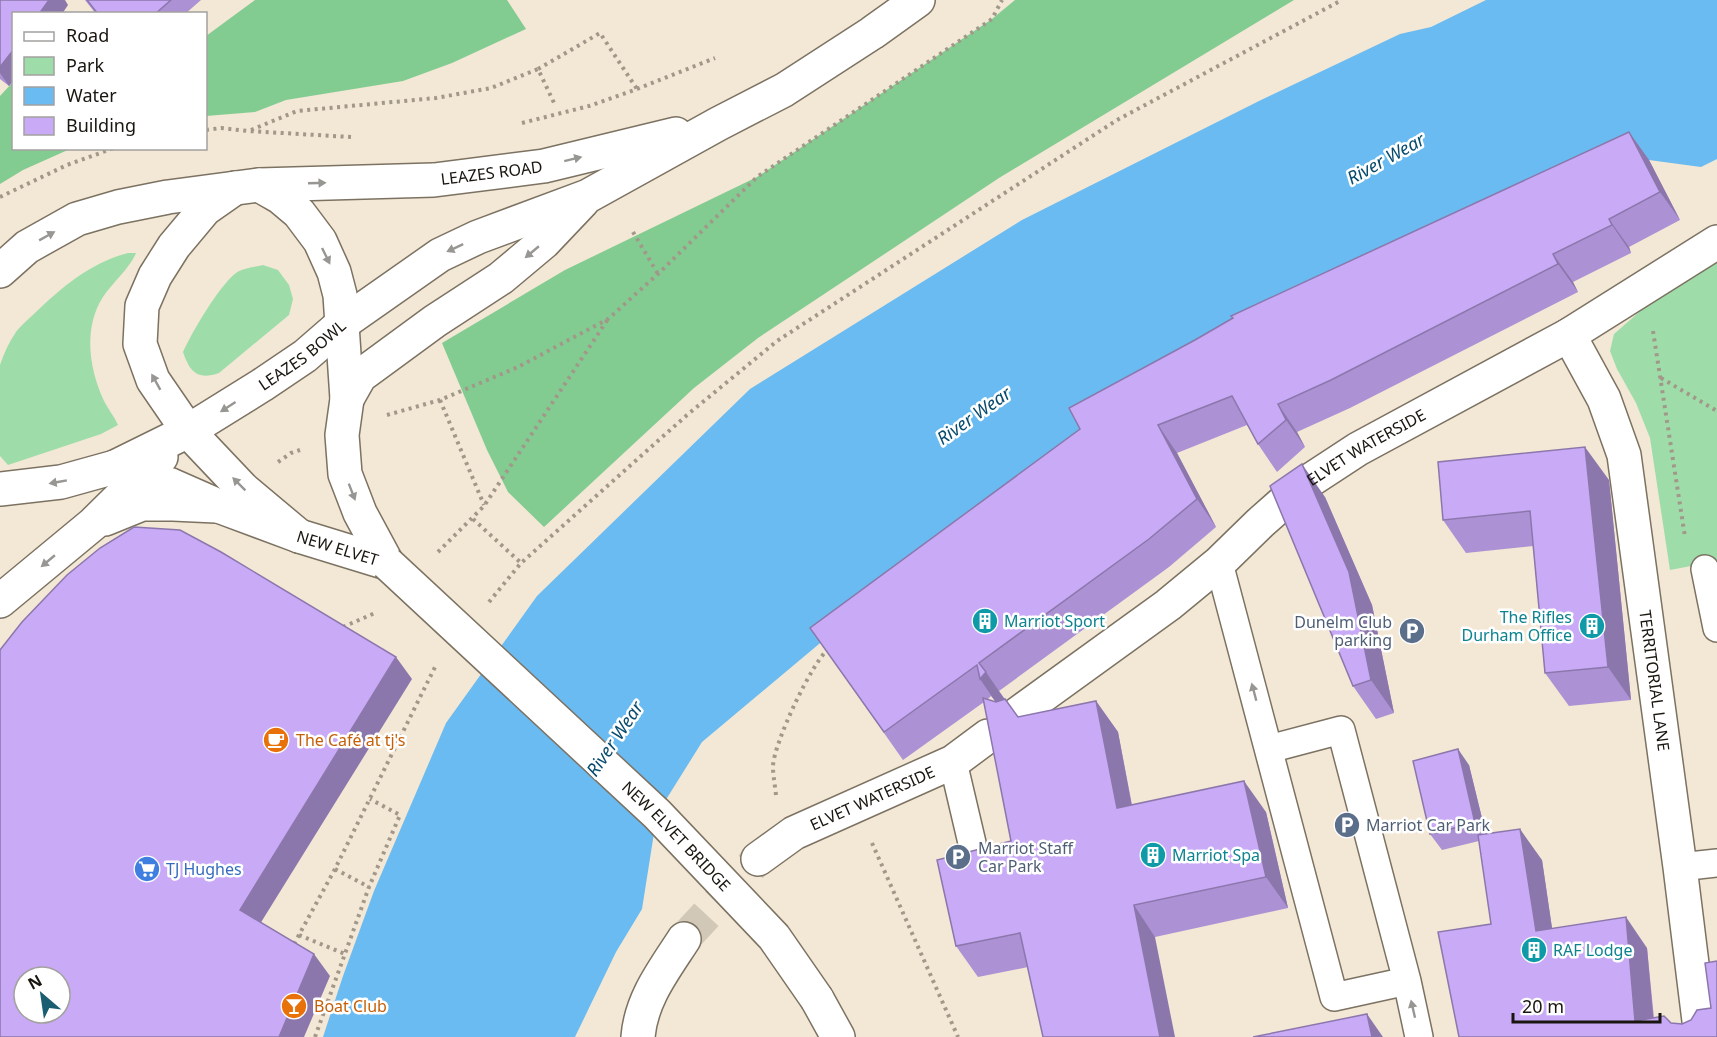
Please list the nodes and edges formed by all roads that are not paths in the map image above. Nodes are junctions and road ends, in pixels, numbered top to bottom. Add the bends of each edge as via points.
1 (918, 0) edge
2 (718, 124) junction
3 (247, 186) junction
4 (588, 196) junction
5 (1717, 242) edge
6 (0, 271) edge
7 (343, 323) junction
8 (1569, 335) junction
9 (347, 399) junction
10 (188, 431) junction
11 (129, 471) junction
12 (0, 489) edge
13 (221, 507) junction
14 (93, 524) junction
15 (299, 536) junction
16 (387, 563) junction
17 (1219, 563) junction
18 (1705, 570) dead end
19 (0, 601) edge
20 (1717, 628) edge
21 (1016, 715) edge
22 (988, 736) edge
23 (1269, 749) junction
24 (953, 762) junction
25 (972, 843) dead end
26 (758, 859) tunnel mouth
27 (1717, 863) edge
28 (1680, 867) junction
29 (684, 939) tunnel mouth
30 (1407, 981) junction
31 (638, 1037) edge
32 (838, 1037) edge
33 (1419, 1037) edge
34 (1701, 1037) edge

1 - 2 main road, LEAZES ROAD via 784,90
3 -> 2 main road, LEAZES ROAD via 434,180 544,166
2 - 4 main road, LEAZES ROAD
6 -> 3 main road via 27,247 77,219 168,197
3 -> 7 main road, LEAZES BOWL via 280,197 299,213 320,242 334,272
10 -> 3 main road via 153,380 143,353 142,306 174,246 205,209
4 -> 7 main road, LEAZES ROAD via 440,255
4 -> 9 main road via 544,242 501,278 360,376
5 - 8 main road, ELVET WATERSIDE
7 - 9 main road, NEW ELVET
7 -> 10 main road, LEAZES BOWL via 304,356
8 - 17 main road, ELVET WATERSIDE via 1358,449 1303,485
8 - 28 main road, TERRITORIAL LANE via 1604,399 1624,455
9 -> 16 main road, NEW ELVET via 342,435 345,474 360,513
10 - 11 main road, LEAZES BOWL
15 -> 10 main road, NEW ELVET via 243,489
11 -> 12 main road, LEAZES BOWL
11 - 13 main road
11 - 14 main road
13 - 14 main road via 142,504
13 - 15 main road
14 -> 19 main road
15 - 16 main road, NEW ELVET
16 - 32 main road, NEW ELVET BRIDGE, bridge via 657,814 774,937
17 - 21 main road, ELVET WATERSIDE via 1168,605
23 -> 17 lane
18 - 20 lane
22 - 24 main road, ELVET WATERSIDE
23 - 30 lane via 1334,997
23 - 30 lane via 1341,730
24 - 25 lane
24 - 26 main road, ELVET WATERSIDE via 794,833
27 - 28 lane
28 - 34 main road, TERRITORIAL LANE
29 - 31 main road via 651,991
33 -> 30 lane

